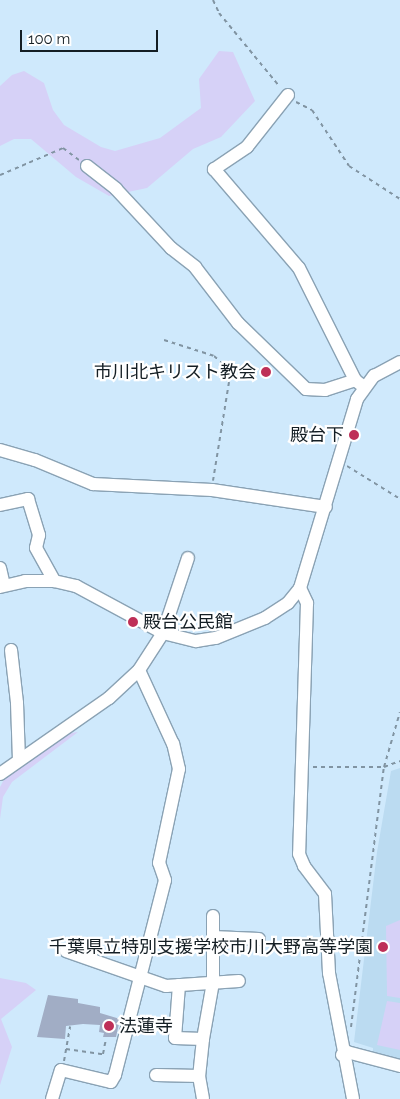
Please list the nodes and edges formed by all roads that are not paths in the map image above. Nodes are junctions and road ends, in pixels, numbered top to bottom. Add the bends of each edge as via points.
1 (288, 96) road end
2 (88, 166) road end
3 (400, 362) edge
4 (359, 383) junction
5 (0, 450) edge
6 (0, 505) edge
7 (326, 507) junction
8 (188, 558) dead end
9 (0, 568) edge
10 (54, 581) junction
11 (2, 586) edge
12 (300, 588) junction
13 (162, 633) junction
14 (11, 650) dead end
15 (140, 670) junction
16 (19, 759) junction
17 (0, 774) edge
18 (213, 916) dead end
19 (213, 937) junction
20 (259, 938) dead end
21 (66, 951) dead end
22 (140, 979) junction
23 (238, 980) dead end
24 (213, 982) junction
25 (179, 985) junction
26 (203, 1039) junction
27 (342, 1055) junction
28 (400, 1066) edge
29 (156, 1074) dead end
30 (199, 1076) junction
31 (52, 1099) edge
32 (203, 1099) edge
33 (353, 1099) edge

1 - 4 street via 248,147 214,169 298,268
2 - 4 street via 116,189 171,248 194,267 238,323 306,389 325,390
3 - 4 street
4 - 7 street
5 - 7 street via 36,460 93,484 212,490
6 - 10 street via 28,499 39,535 36,548
7 - 12 street
8 - 13 street
9 - 11 street
10 - 11 street
10 - 13 street via 103,598
12 - 13 street via 288,603 265,618 216,638 196,642
12 - 27 street via 307,603 299,854 325,894 329,973
13 - 15 street
14 - 16 street via 18,703
15 - 16 street via 109,698
15 - 22 street via 173,744 179,769 159,862 165,880
16 - 17 street
18 - 19 street
19 - 20 street
19 - 24 street
21 - 22 street
22 - 25 street via 166,986
22 - 31 street via 111,1082 62,1071
23 - 24 street
24 - 25 street
24 - 26 street
25 - 26 street via 174,1038
26 - 30 street
27 - 28 street via 347,1052
27 - 33 street
29 - 30 street
30 - 32 street

